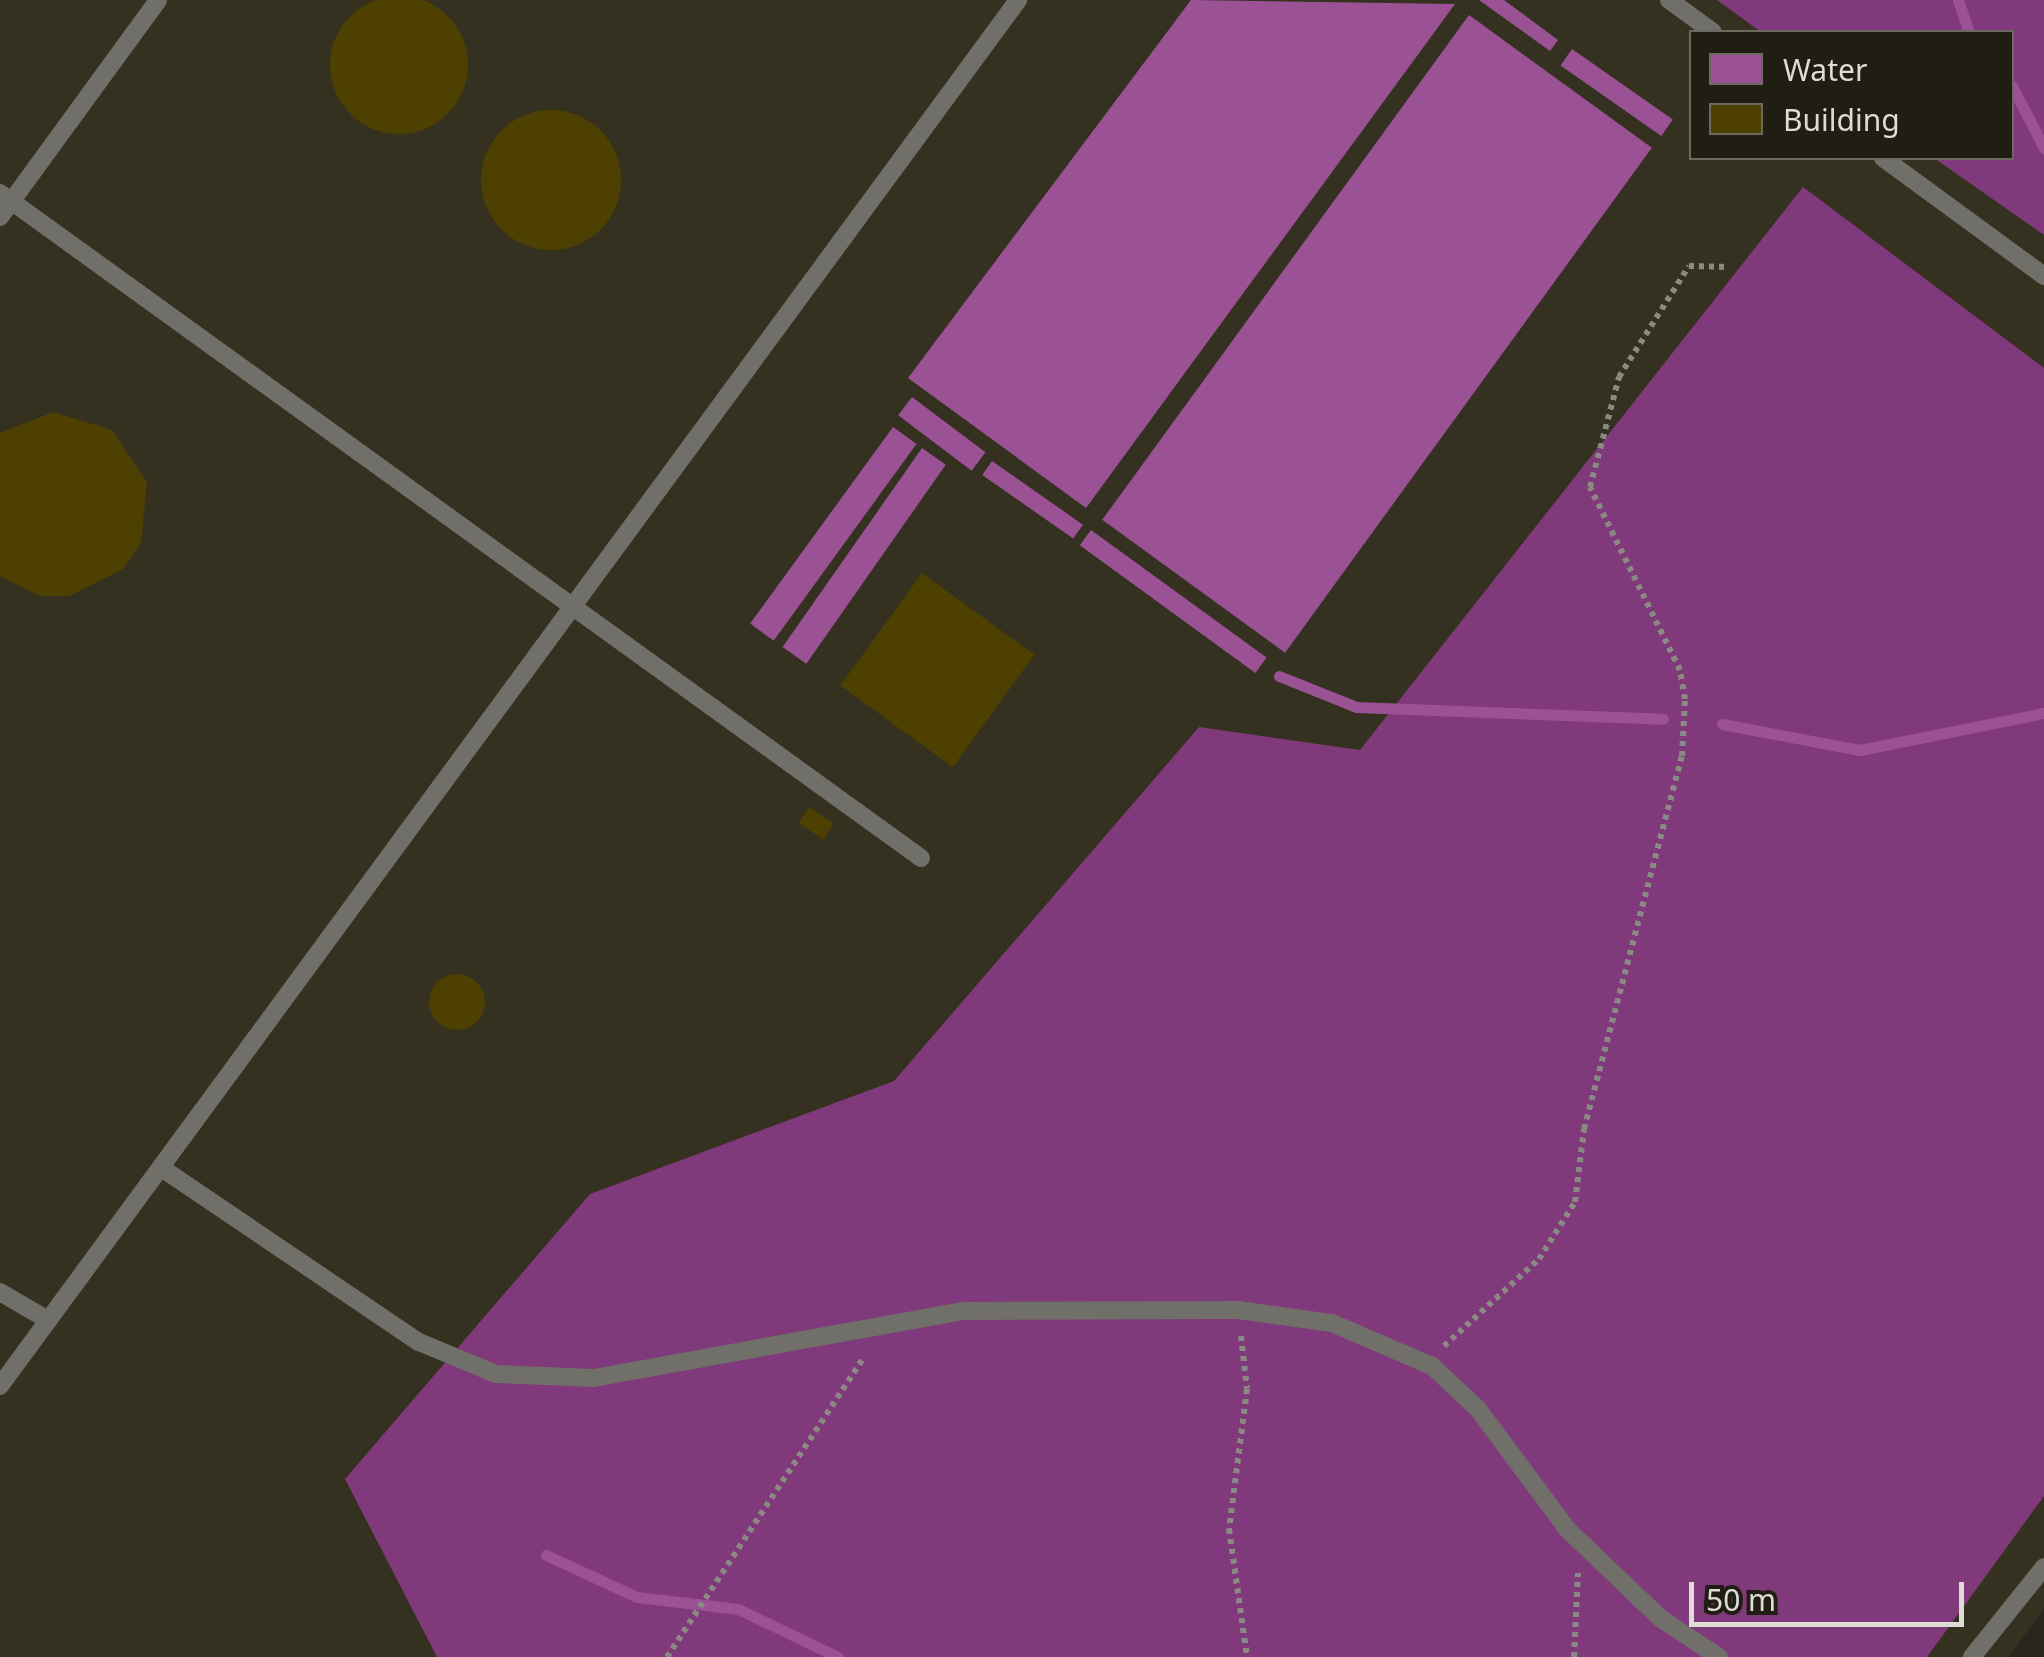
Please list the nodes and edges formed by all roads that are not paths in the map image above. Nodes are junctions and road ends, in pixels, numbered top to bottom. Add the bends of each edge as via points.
1 (158, 0) edge
2 (1018, 0) edge
3 (1669, 0) edge
4 (1710, 30) edge
5 (1886, 160) edge
6 (6, 197) edge
7 (0, 217) edge
8 (2044, 276) edge
9 (570, 611) junction
10 (921, 858) dead end
11 (164, 1169) junction
12 (0, 1292) edge
13 (48, 1320) junction
14 (0, 1386) edge
15 (2044, 1567) edge
16 (1719, 1657) edge
17 (1972, 1657) edge

1 - 6 lane
2 - 9 lane
3 - 4 lane
5 - 8 lane
6 - 7 lane
6 - 9 lane
9 - 10 lane
9 - 11 lane
11 - 13 lane
11 - 16 lane via 419,1342 496,1374 594,1378 964,1311 1238,1310 1332,1324 1408,1352 1478,1409 1580,1542 1660,1618
12 - 13 lane
13 - 14 lane
15 - 17 lane

